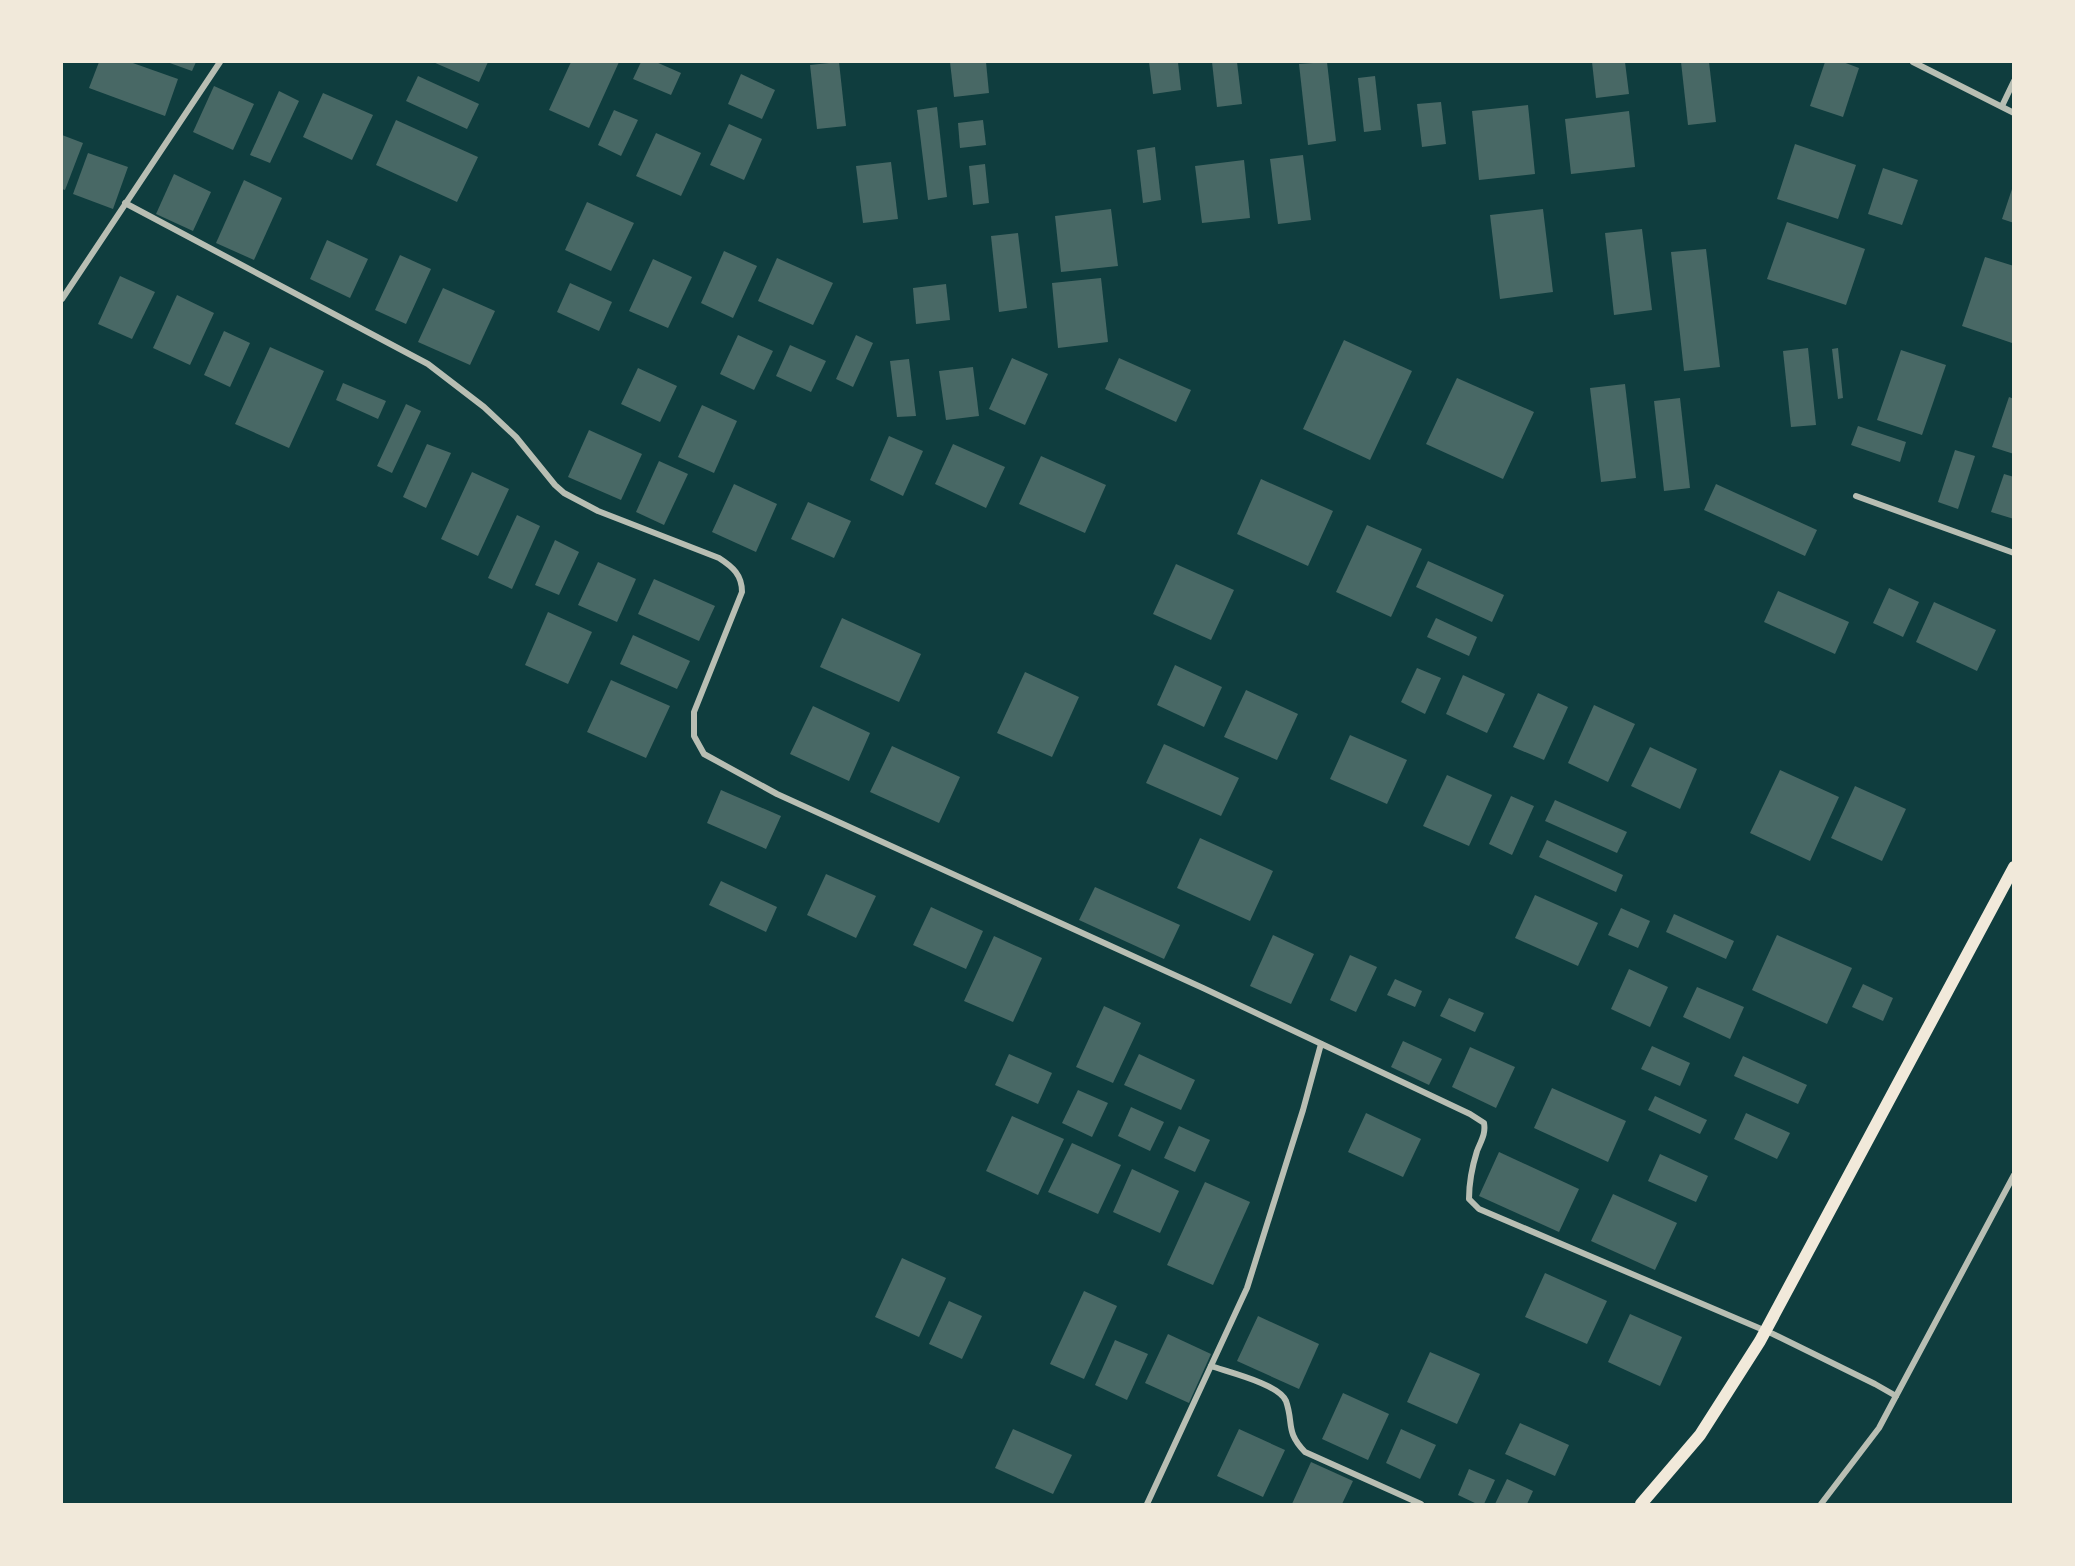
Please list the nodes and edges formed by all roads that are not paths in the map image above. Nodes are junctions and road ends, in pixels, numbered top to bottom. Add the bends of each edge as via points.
1 (220, 62) edge
2 (1913, 62) edge
3 (2013, 81) edge
4 (2002, 106) junction
5 (2013, 113) edge
6 (124, 203) junction
7 (62, 299) edge
8 (1856, 496) dead end
9 (2013, 553) edge
10 (2013, 867) edge
11 (1321, 1044) junction
12 (2013, 1175) edge
13 (1769, 1333) junction
14 (1211, 1366) junction
15 (1896, 1396) junction
16 (1147, 1504) edge
17 (1421, 1504) edge
18 (1641, 1504) edge
19 (1821, 1504) edge

1 - 6 street
2 - 4 street
3 - 4 street
4 - 5 street
6 - 7 street
6 - 11 street via 428,364 516,437 564,493 732,566 742,583 742,592 694,712 694,736 704,754 777,794
8 - 9 street
10 - 13 main road
11 - 13 street via 1484,1123 1469,1185 1469,1199 1479,1209
11 - 14 street via 1247,1288
12 - 15 street
13 - 15 street
13 - 18 main road via 1700,1435
14 - 16 street
14 - 17 street via 1271,1387 1285,1398 1290,1429 1305,1452
15 - 19 street via 1879,1428

